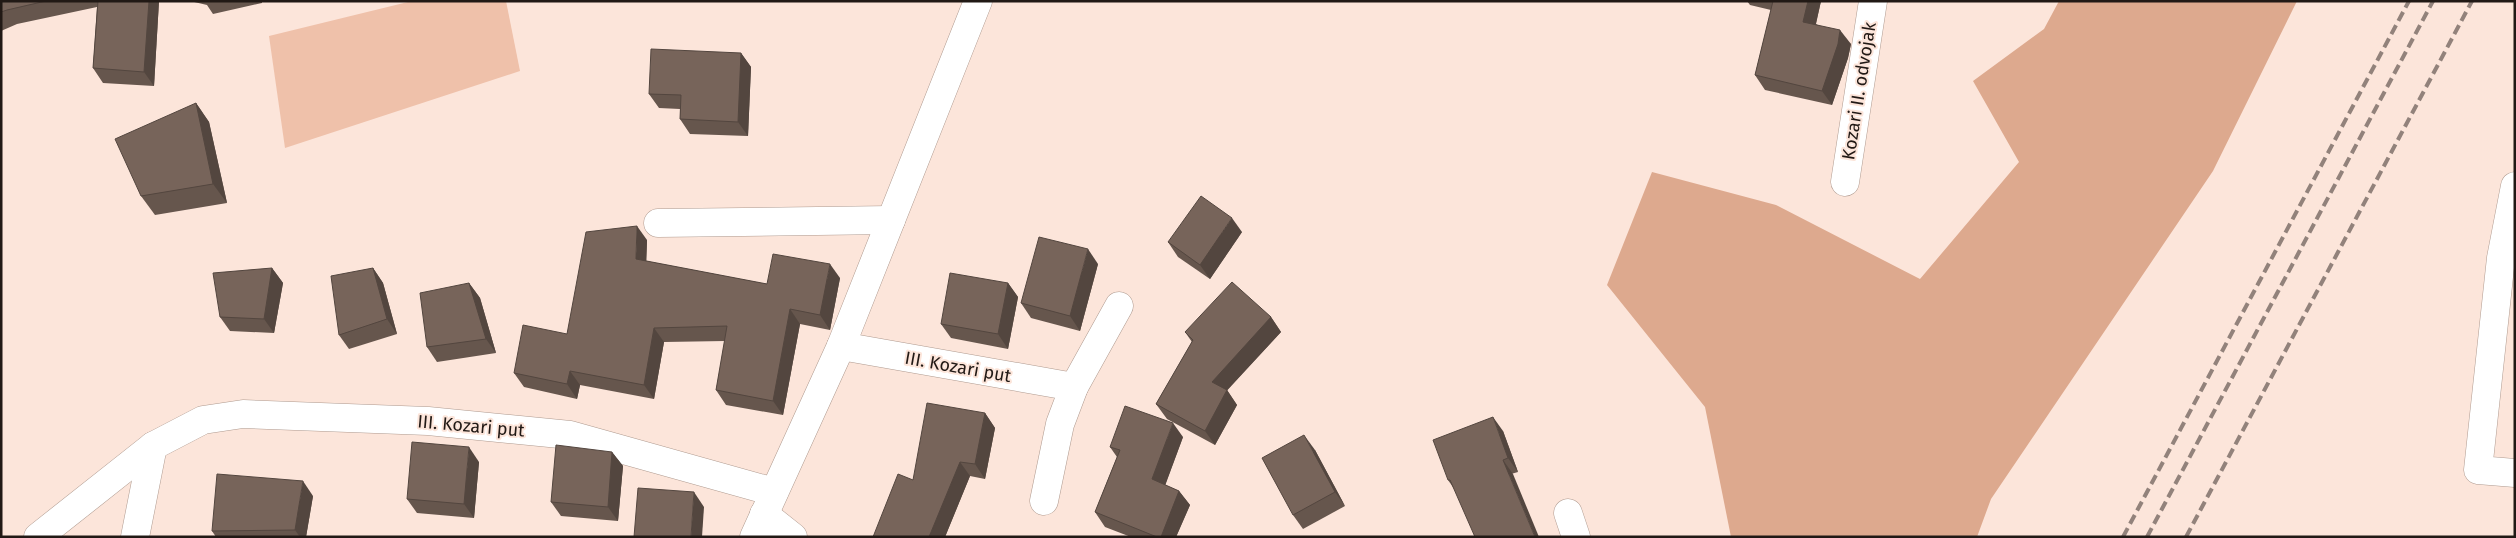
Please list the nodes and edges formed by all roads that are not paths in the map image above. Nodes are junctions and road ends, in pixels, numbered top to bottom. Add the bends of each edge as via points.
1 (978, 1) edge
2 (1873, 1) edge
3 (1845, 182) dead end
4 (2515, 186) edge
5 (891, 220) junction
6 (658, 224) dead end
7 (1119, 306) dead end
8 (841, 346) junction
9 (1074, 387) junction
10 (153, 446) junction
11 (2515, 473) edge
12 (1044, 501) dead end
13 (764, 514) edge
14 (38, 537) edge
15 (135, 537) edge
16 (793, 537) edge

1 - 5 street
2 - 3 street, Kozari II. odvojak
4 - 11 street via 2501,258 2478,470
5 - 6 street
5 - 8 street
7 - 9 street
8 - 9 street, III. Kozari put
8 - 13 street
9 - 12 street via 1060,424
10 - 13 street, III. Kozari put via 203,420 243,414 428,421 570,436
10 - 14 street, III. Kozari put
10 - 15 street
13 - 16 street

